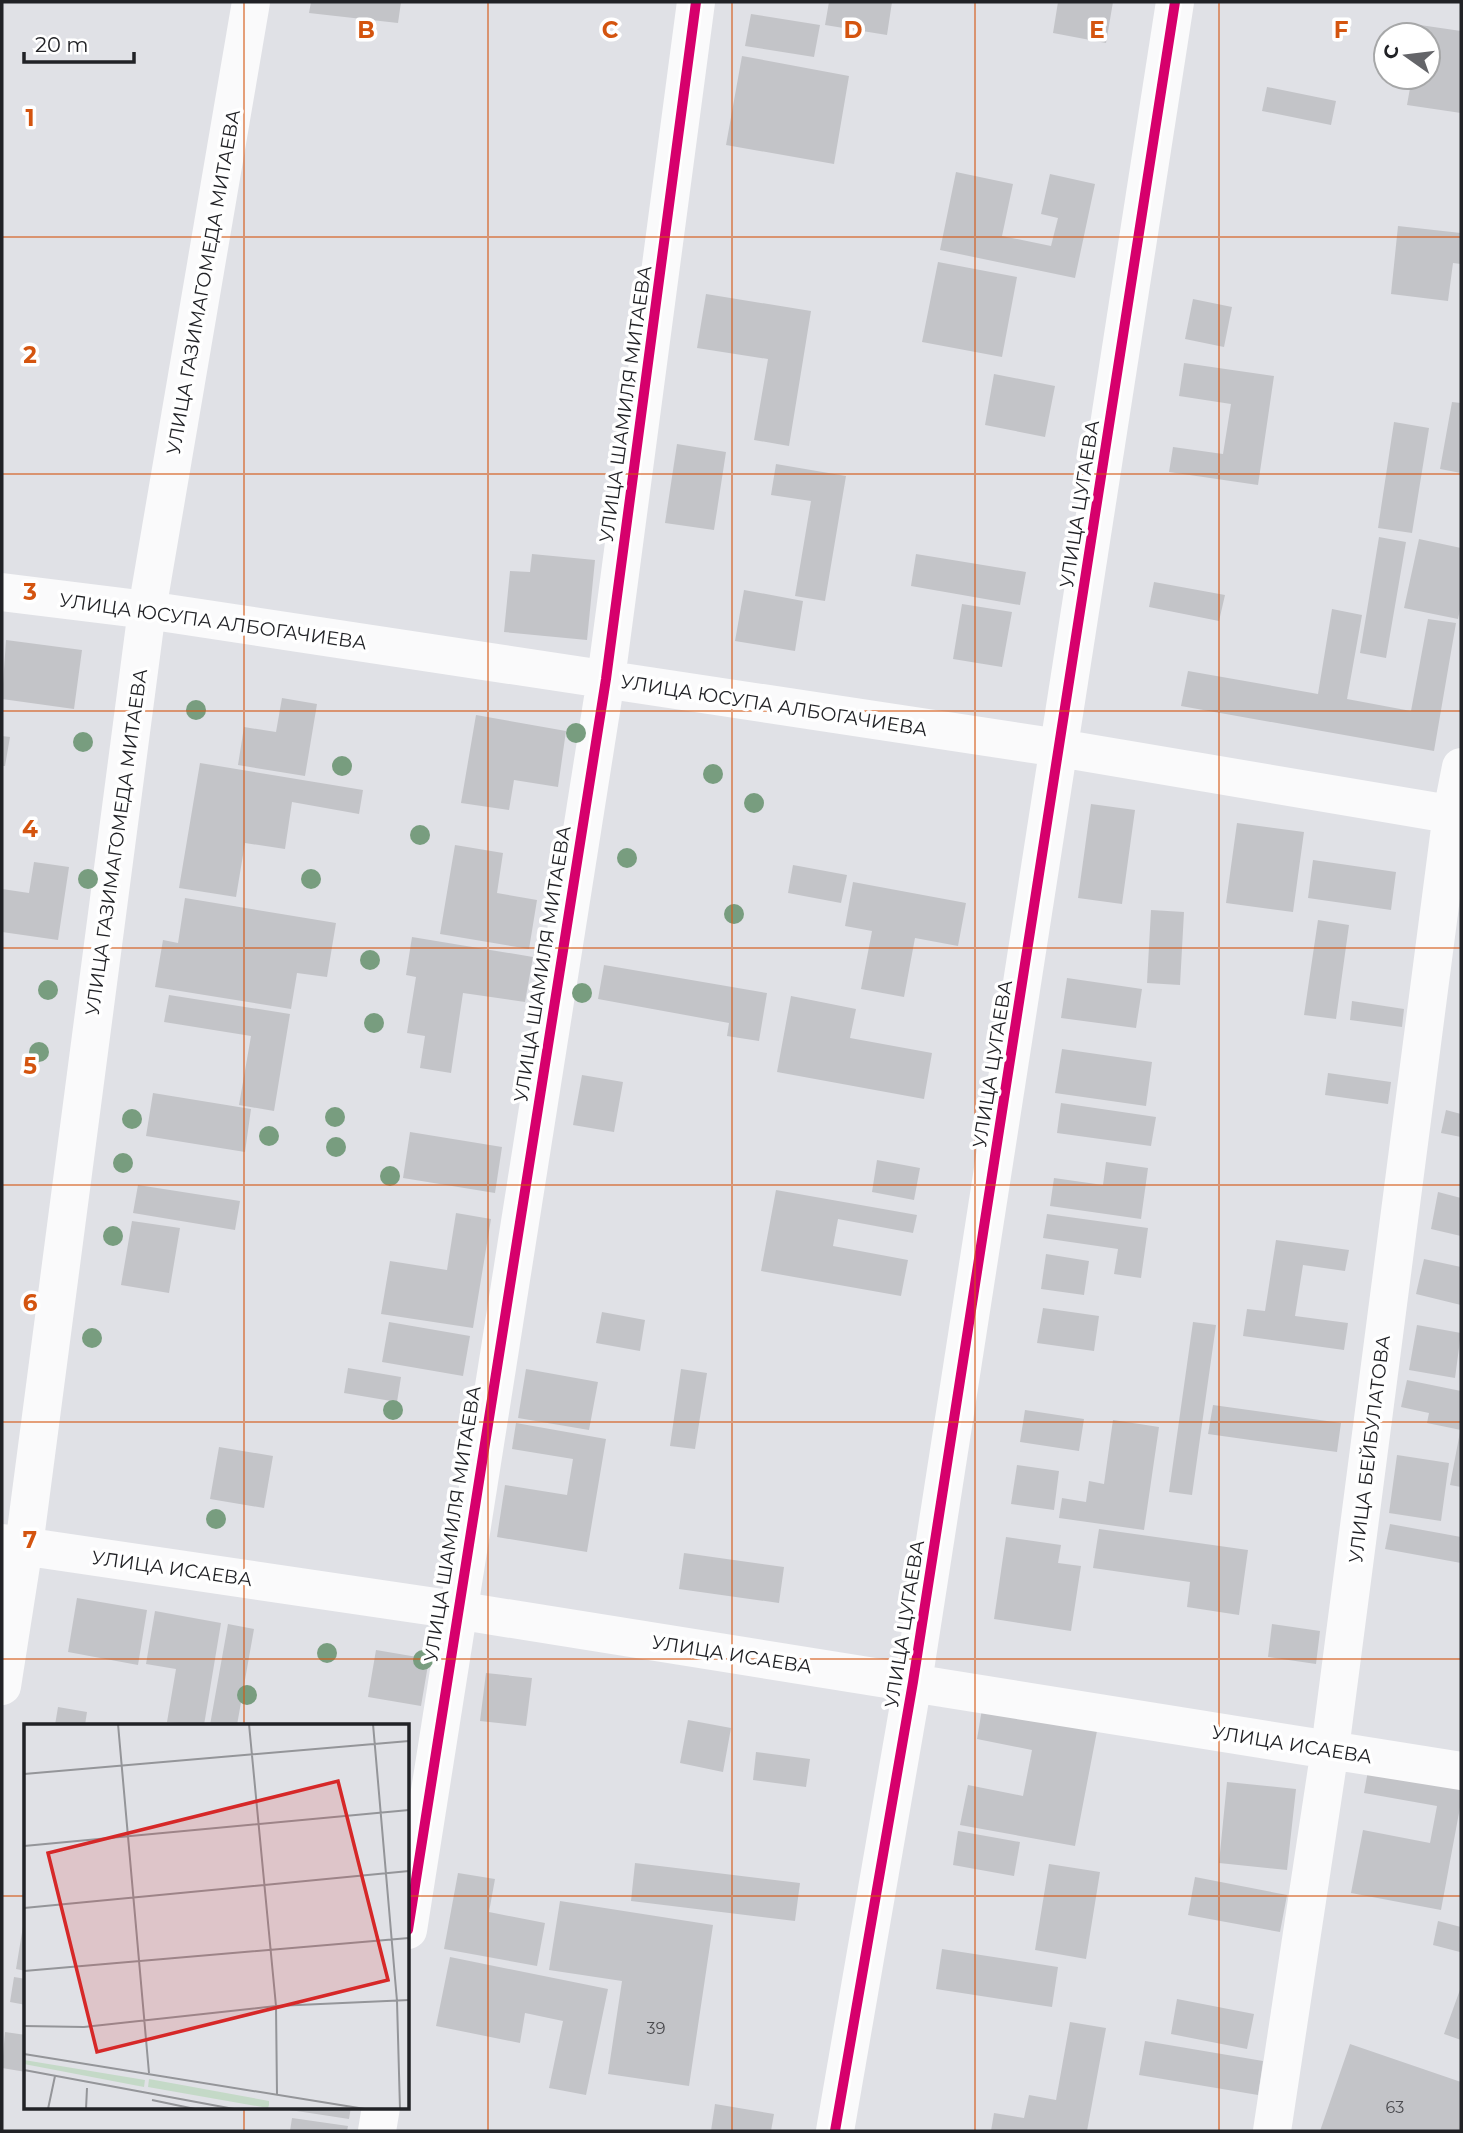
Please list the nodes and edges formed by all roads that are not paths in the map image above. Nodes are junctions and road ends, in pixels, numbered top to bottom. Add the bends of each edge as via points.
1 (251, 2) edge
2 (696, 2) edge
3 (1175, 2) edge
4 (2, 592) edge
5 (147, 610) junction
6 (606, 679) junction
7 (1059, 748) junction
8 (1461, 767) edge
9 (1457, 814) edge
10 (13, 1544) edge
11 (456, 1610) junction
12 (913, 1682) junction
13 (2, 1686) edge
14 (1330, 1749) junction
15 (1461, 1772) edge
16 (410, 1917) edge
17 (381, 2108) edge
18 (377, 2131) edge
19 (835, 2131) edge
20 (1272, 2131) edge

1 - 5 street, УЛИЦА ГАЗИМАГОМЕДА МИТАЕВА
2 - 6 street, УЛИЦА ШАМИЛЯ МИТАЕВА
3 - 7 street, УЛИЦА ЦУГАЕВА
4 - 5 street, УЛИЦА ЮСУПА АЛБОГАЧИЕВА
5 - 6 street, УЛИЦА ЮСУПА АЛБОГАЧИЕВА
5 - 10 street, УЛИЦА ГАЗИМАГОМЕДА МИТАЕВА
6 - 7 street, УЛИЦА ЮСУПА АЛБОГАЧИЕВА
6 - 11 street, УЛИЦА ШАМИЛЯ МИТАЕВА
7 - 9 street, УЛИЦА ЮСУПА АЛБОГАЧИЕВА
7 - 12 street, УЛИЦА ЦУГАЕВА
8 - 9 street, УЛИЦА БЕЙБУЛАТОВА
9 - 14 street, УЛИЦА БЕЙБУЛАТОВА
10 - 11 street, УЛИЦА ИСАЕВА
10 - 13 street, УЛИЦА ГАЗИМАГОМЕДА МИТАЕВА
11 - 12 street, УЛИЦА ИСАЕВА
11 - 16 street, УЛИЦА ШАМИЛЯ МИТАЕВА
12 - 14 street, УЛИЦА ИСАЕВА
12 - 19 street, УЛИЦА ЦУГАЕВА
14 - 15 street, УЛИЦА ИСАЕВА
14 - 20 street, УЛИЦА БЕЙБУЛАТОВА
17 - 18 street

